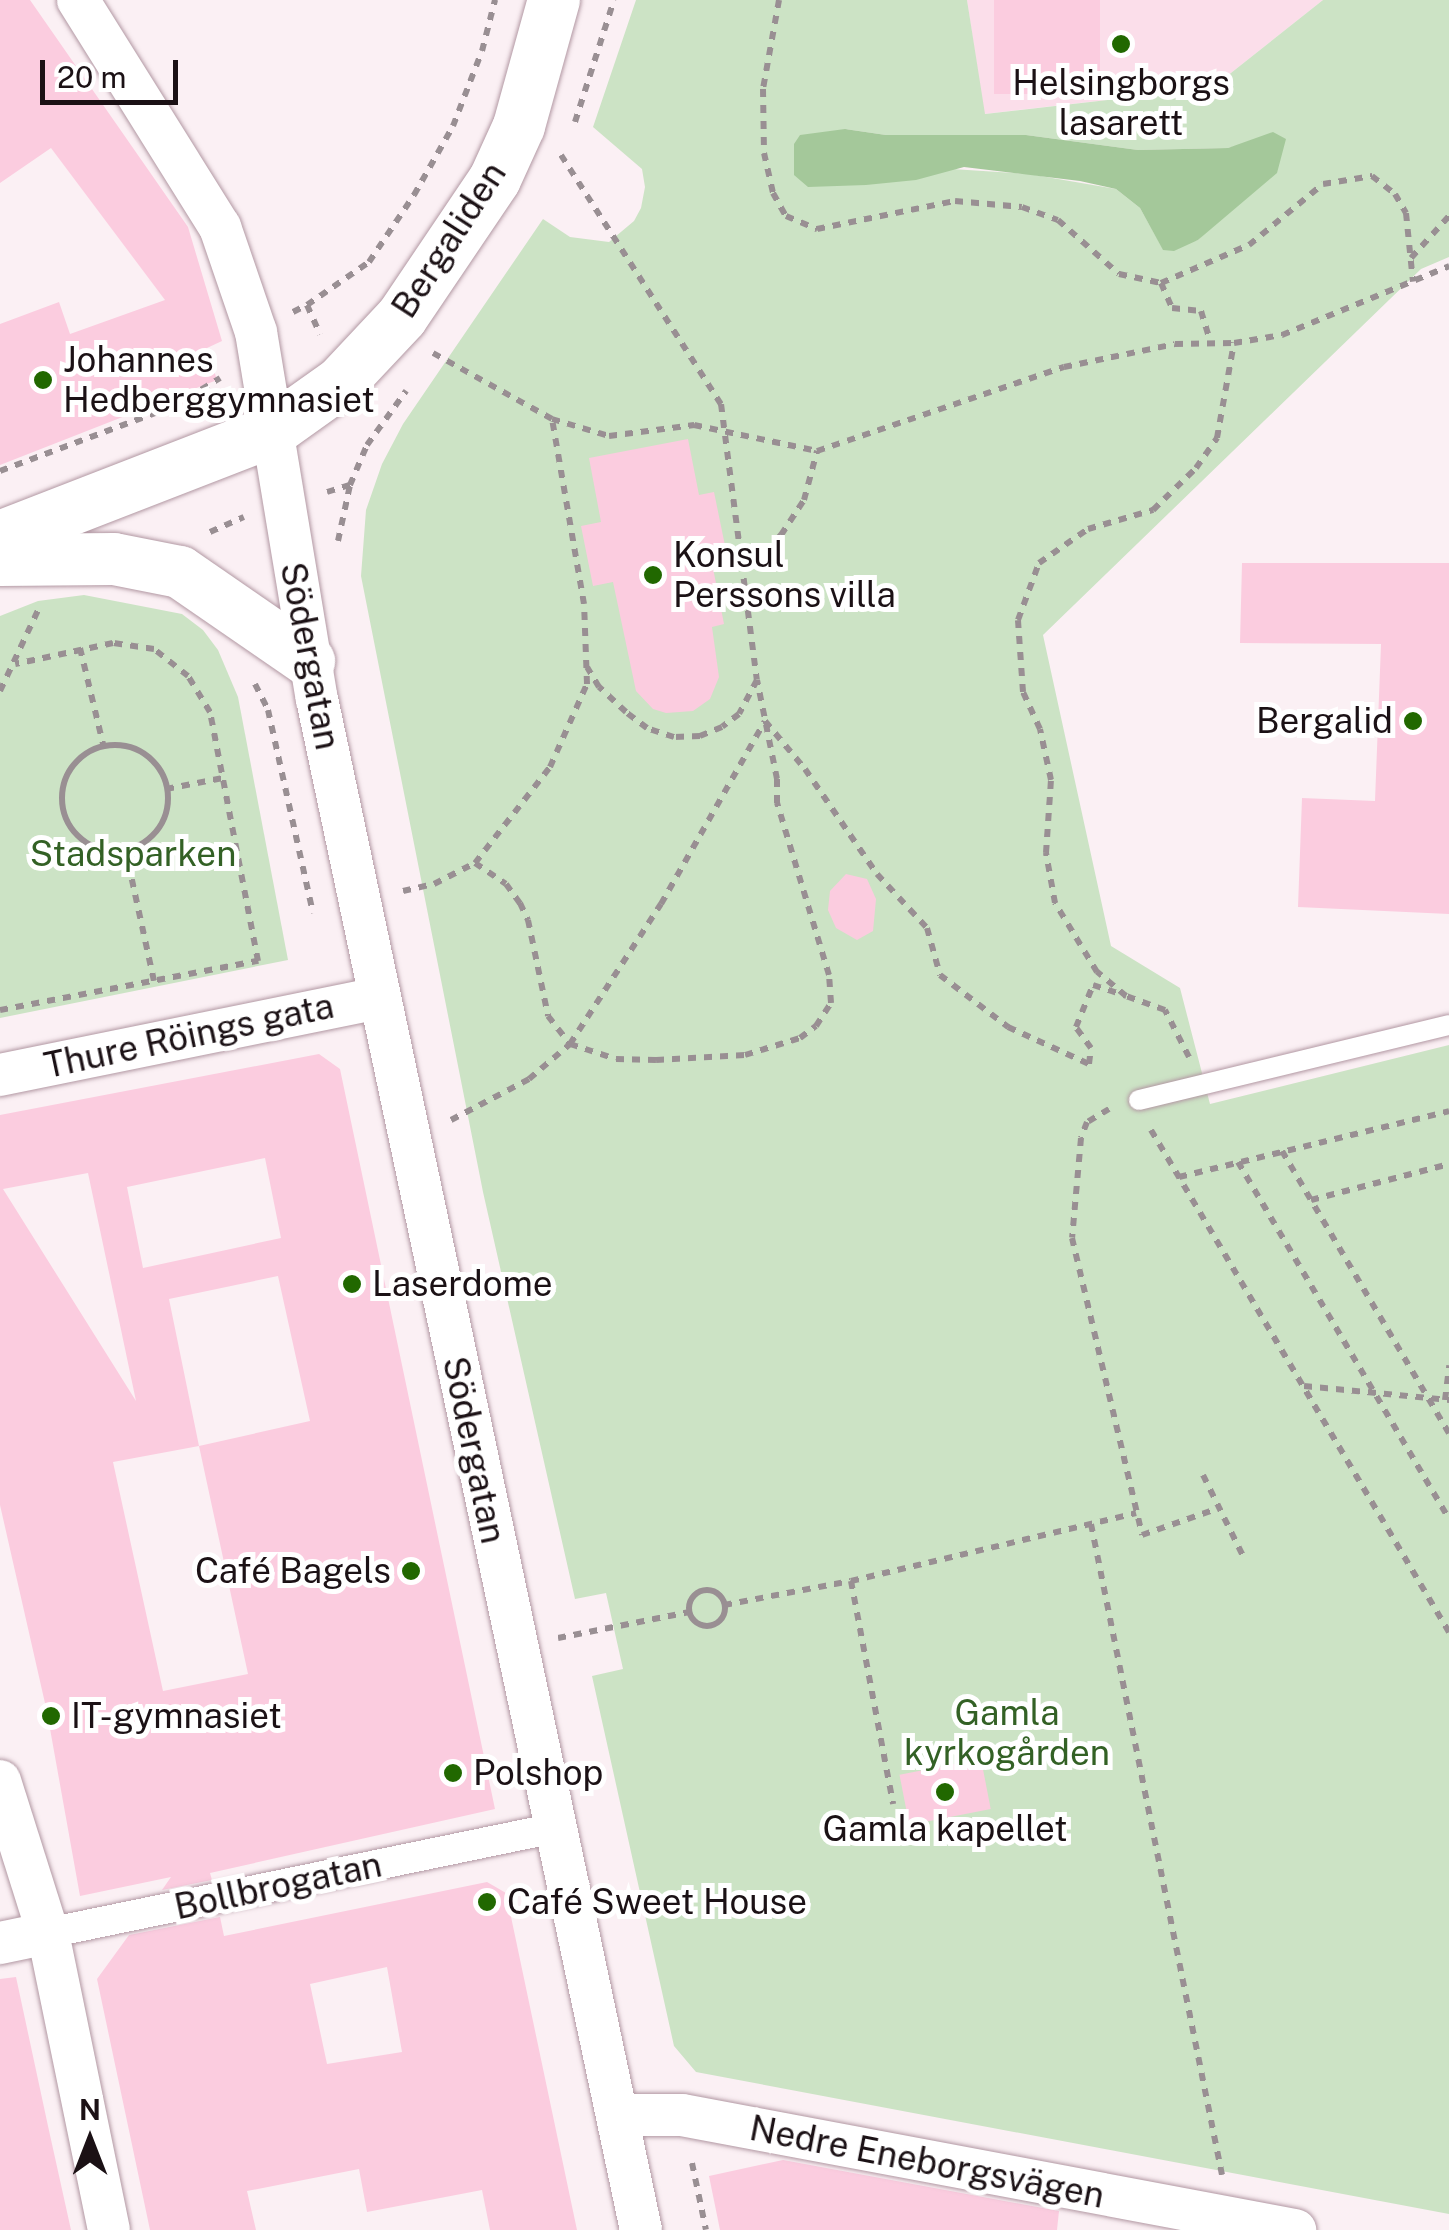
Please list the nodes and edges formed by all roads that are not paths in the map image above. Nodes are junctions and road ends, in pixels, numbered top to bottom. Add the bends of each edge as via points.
1 (78, 0) edge
2 (554, 0) edge
3 (271, 432) junction
4 (0, 537) edge
5 (0, 560) edge
6 (309, 661) junction
7 (378, 998) junction
8 (1449, 1024) edge
9 (0, 1075) edge
10 (1138, 1100) dead end
11 (0, 1781) edge
12 (555, 1828) junction
13 (48, 1933) junction
14 (0, 1943) edge
15 (617, 2115) junction
16 (109, 2230) edge
17 (642, 2230) edge
18 (1294, 2230) edge

1 - 3 street, Södergatan via 220,226 256,332
2 - 3 street, Bergaliden via 519,126 495,179 402,317 341,382
3 - 4 street, Bergaliden
3 - 6 street, Södergatan
5 - 6 street via 114,559 180,572
6 - 7 street, Södergatan
7 - 9 street, Thure Röings gata
7 - 12 street, Södergatan
8 - 10 lane
11 - 13 street
12 - 13 street, Bollbrogatan
12 - 15 street, Södergatan
13 - 14 street, Bollbrogatan
13 - 16 street
15 - 17 street, Södergatan
15 - 18 street, Nedre Eneborgsvägen via 682,2115

